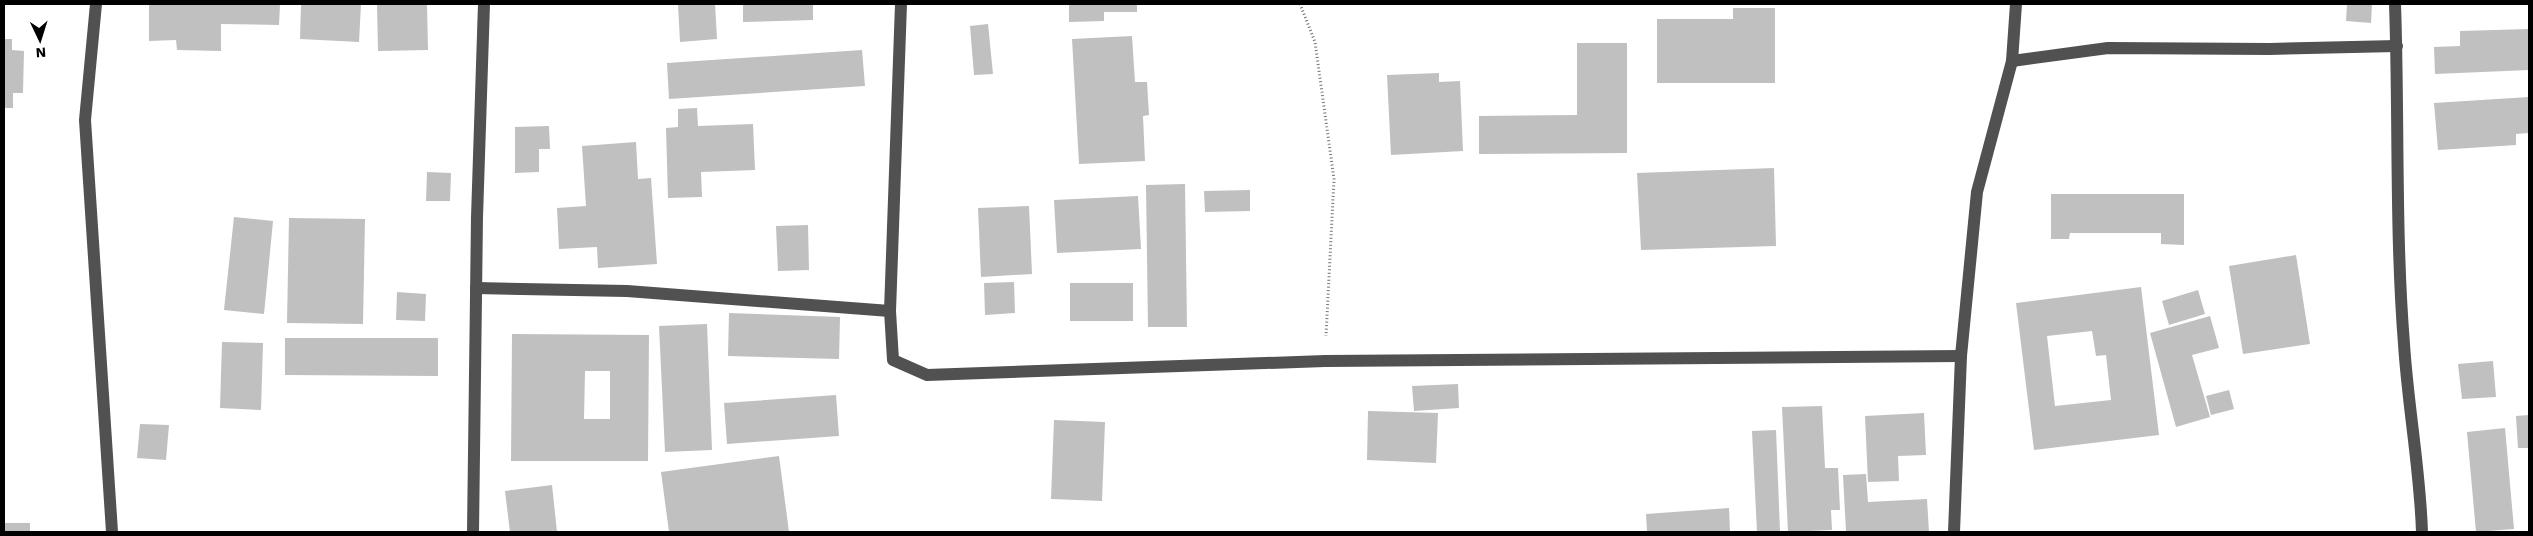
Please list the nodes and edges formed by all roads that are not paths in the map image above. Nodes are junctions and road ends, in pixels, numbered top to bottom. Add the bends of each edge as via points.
1 (96, 4) edge
2 (484, 4) edge
3 (901, 4) edge
4 (2016, 4) edge
5 (2396, 4) edge
6 (2397, 46) junction
7 (2012, 61) junction
8 (476, 288) junction
9 (890, 311) junction
10 (1961, 356) junction
11 (112, 532) edge
12 (473, 532) edge
13 (1954, 532) edge
14 (2422, 532) edge

1 - 11 street via 85,120
2 - 8 street
3 - 9 street
4 - 7 street
5 - 6 street
6 - 7 street via 2108,48
6 - 14 street via 2398,232 2404,345
7 - 10 street via 1977,192
8 - 9 street via 627,291
8 - 12 street
9 - 10 street via 893,360 928,375 1325,362
10 - 13 street

